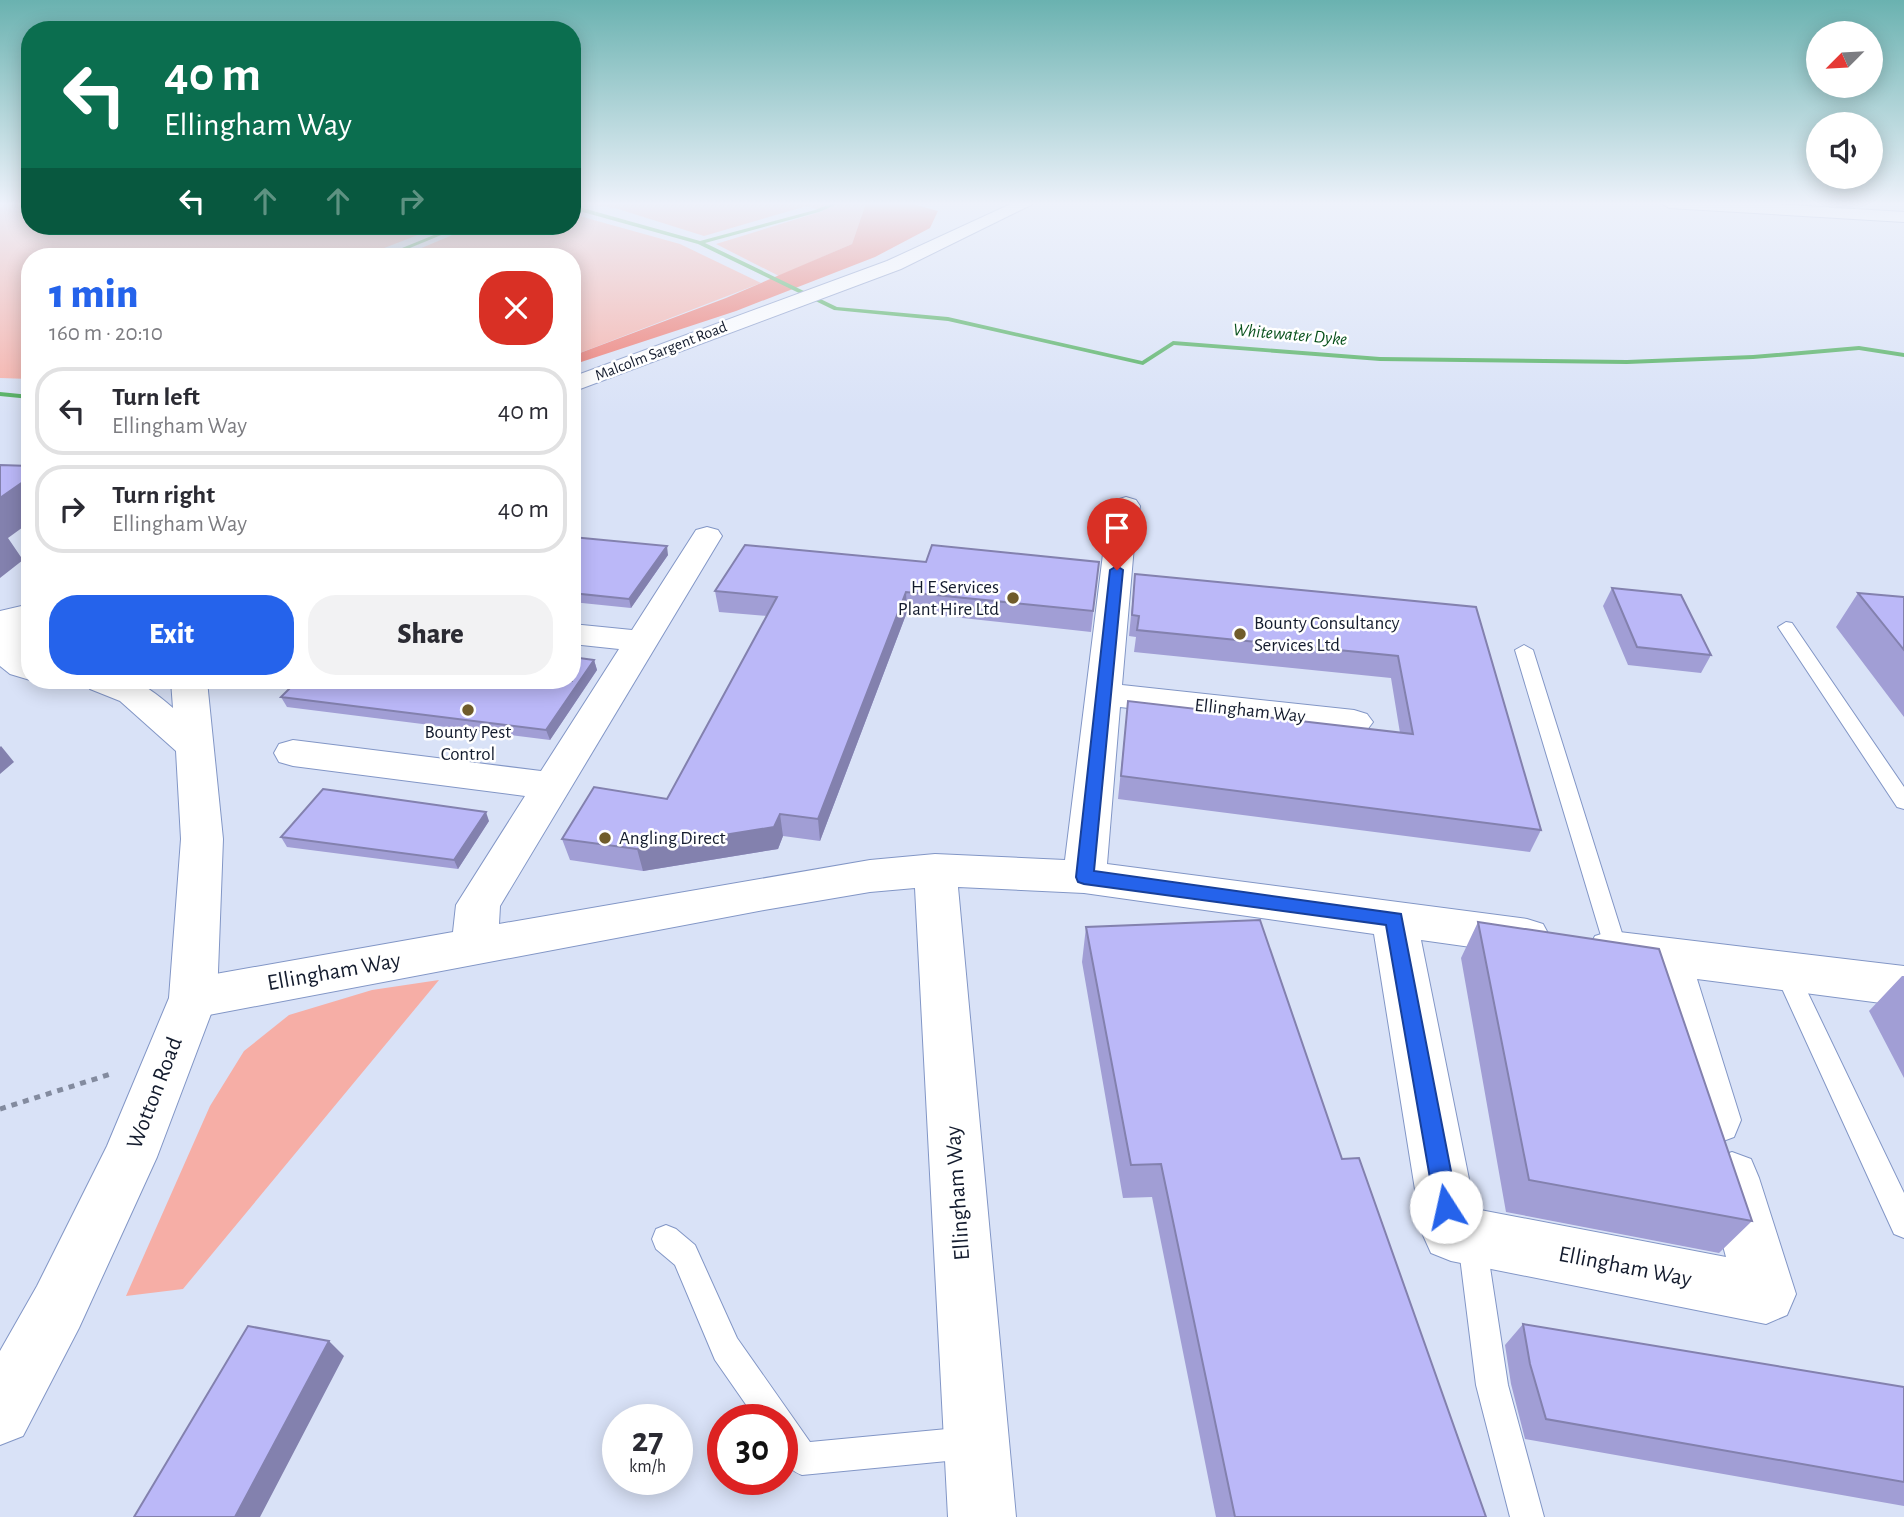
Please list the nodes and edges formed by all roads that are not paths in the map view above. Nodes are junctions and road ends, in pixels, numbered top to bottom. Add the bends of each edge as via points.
1 (870, 274) edge
2 (581, 382) edge
3 (1126, 506) dead end
4 (707, 536) dead end
5 (21, 616) edge
6 (0, 621) edge
7 (1786, 627) dead end
8 (21, 628) edge
9 (581, 635) edge
10 (640, 641) junction
11 (1524, 650) dead end
12 (13, 661) edge
13 (123, 689) edge
14 (189, 689) edge
15 (1105, 694) junction
16 (1354, 722) dead end
17 (192, 745) junction
18 (293, 753) dead end
19 (550, 786) junction
20 (1904, 802) edge
21 (935, 870) junction
22 (1084, 877) junction
23 (1394, 919) junction
24 (1583, 945) junction
25 (474, 946) junction
26 (1667, 956) junction
27 (1786, 971) junction
28 (1904, 986) edge
29 (193, 998) junction
30 (1904, 1224) edge
31 (1472, 1237) junction
32 (666, 1239) dead end
33 (764, 1404) edge
34 (0, 1413) edge
35 (976, 1442) junction
36 (798, 1453) edge
37 (982, 1517) edge
38 (1527, 1517) edge

1 - 2 street, Malcolm Sargent Road
3 - 15 street
4 - 10 street
5 - 6 street
7 - 20 lane
8 - 12 street via 14,634
9 - 10 street
10 - 19 street
11 - 24 lane
13 - 17 street
14 - 17 street, Wotton Road
15 - 16 street, Ellingham Way
15 - 22 street
17 - 29 street, Wotton Road via 202,839
18 - 19 street
19 - 25 street via 478,905
21 - 22 street, Ellingham Way
21 - 25 street, Ellingham Way via 870,876
21 - 35 street, Ellingham Way
22 - 23 street, Ellingham Way
23 - 24 street, Ellingham Way
23 - 31 street, Ellingham Way via 1451,1233
24 - 26 street, Ellingham Way
25 - 29 street, Ellingham Way
26 - 27 street, Ellingham Way
26 - 31 street, Ellingham Way via 1766,1294
27 - 28 street, Ellingham Way
27 - 30 lane
29 - 34 street, Wotton Road via 130,1157 58,1307
31 - 38 lane via 1492,1385
32 - 33 lane via 685,1255 726,1349
35 - 36 lane via 802,1459
35 - 37 street, Ellingham Way

